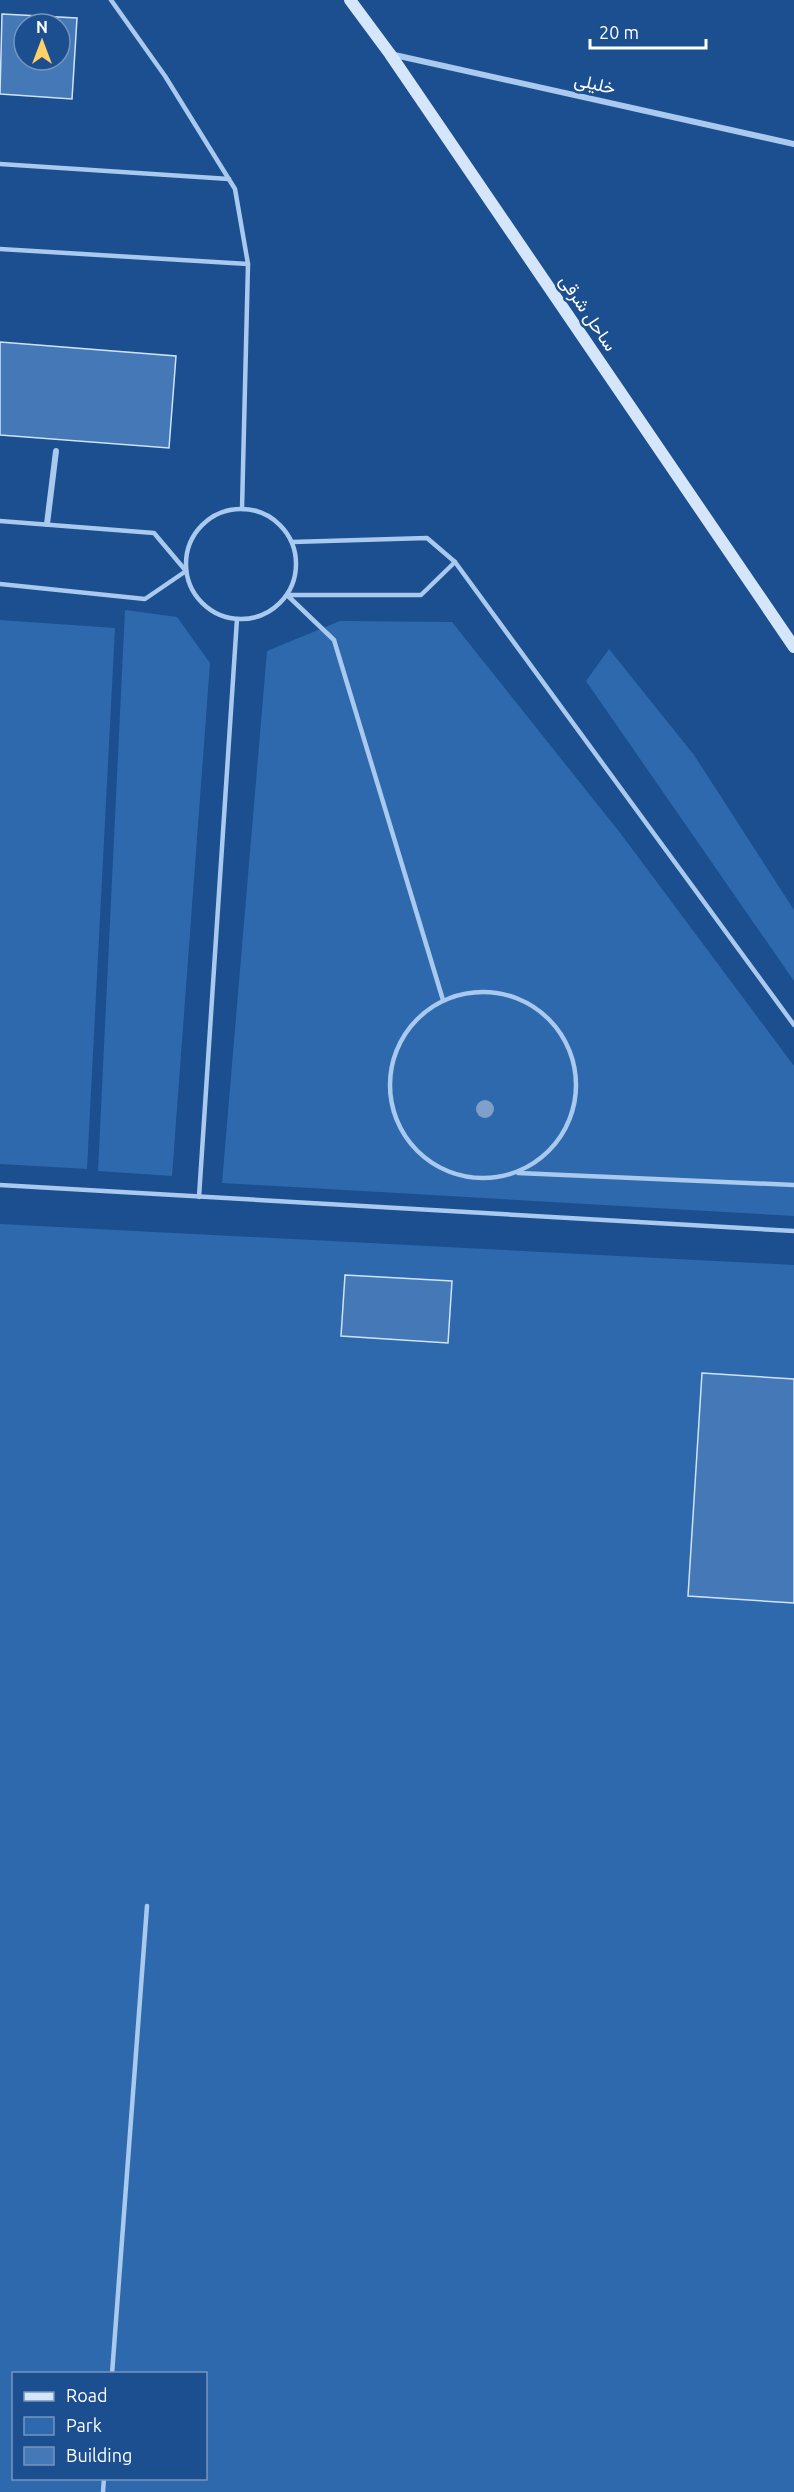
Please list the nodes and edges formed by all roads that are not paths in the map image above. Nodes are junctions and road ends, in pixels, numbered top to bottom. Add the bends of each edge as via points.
1 (111, 0) edge
2 (351, 0) edge
3 (390, 54) junction
4 (794, 144) edge
5 (0, 164) edge
6 (229, 179) junction
7 (0, 249) edge
8 (248, 264) junction
9 (56, 452) dead end
10 (242, 509) junction
11 (0, 521) edge
12 (47, 525) junction
13 (292, 542) junction
14 (455, 562) junction
15 (186, 571) junction
16 (0, 584) edge
17 (287, 595) junction
18 (237, 619) junction
19 (794, 647) edge
20 (443, 1000) junction
21 (794, 1025) edge
22 (516, 1173) junction
23 (0, 1185) edge
24 (794, 1185) edge
25 (199, 1197) junction
26 (794, 1231) edge
27 (147, 1906) dead end
28 (112, 2372) edge

1 - 6 lane via 165,76
2 - 3 street, ساحل شرقی
3 - 4 street, خلیلی
3 - 19 street, ساحل شرقی
5 - 6 lane
6 - 8 lane via 235,189
7 - 8 lane
8 - 10 lane
9 - 12 street
10 - 13 lane via 272,518
10 - 15 lane via 223,512 206,521 194,535
11 - 12 lane
12 - 15 lane via 154,533
13 - 14 lane via 427,538
13 - 17 lane via 296,560
14 - 17 lane via 421,595
14 - 21 lane
15 - 16 lane via 145,599
15 - 18 lane via 203,604 219,615
17 - 18 lane via 265,614
17 - 20 lane via 334,640
18 - 25 lane
20 - 22 lane via 417,1018 398,1044 389,1074 391,1106 403,1135 425,1158 453,1174 484,1178
20 - 22 lane via 472,992 502,994 530,1005 553,1023 569,1049 576,1078 570,1117 562,1135 542,1158
22 - 24 lane
23 - 25 lane
25 - 26 lane
27 - 28 lane

